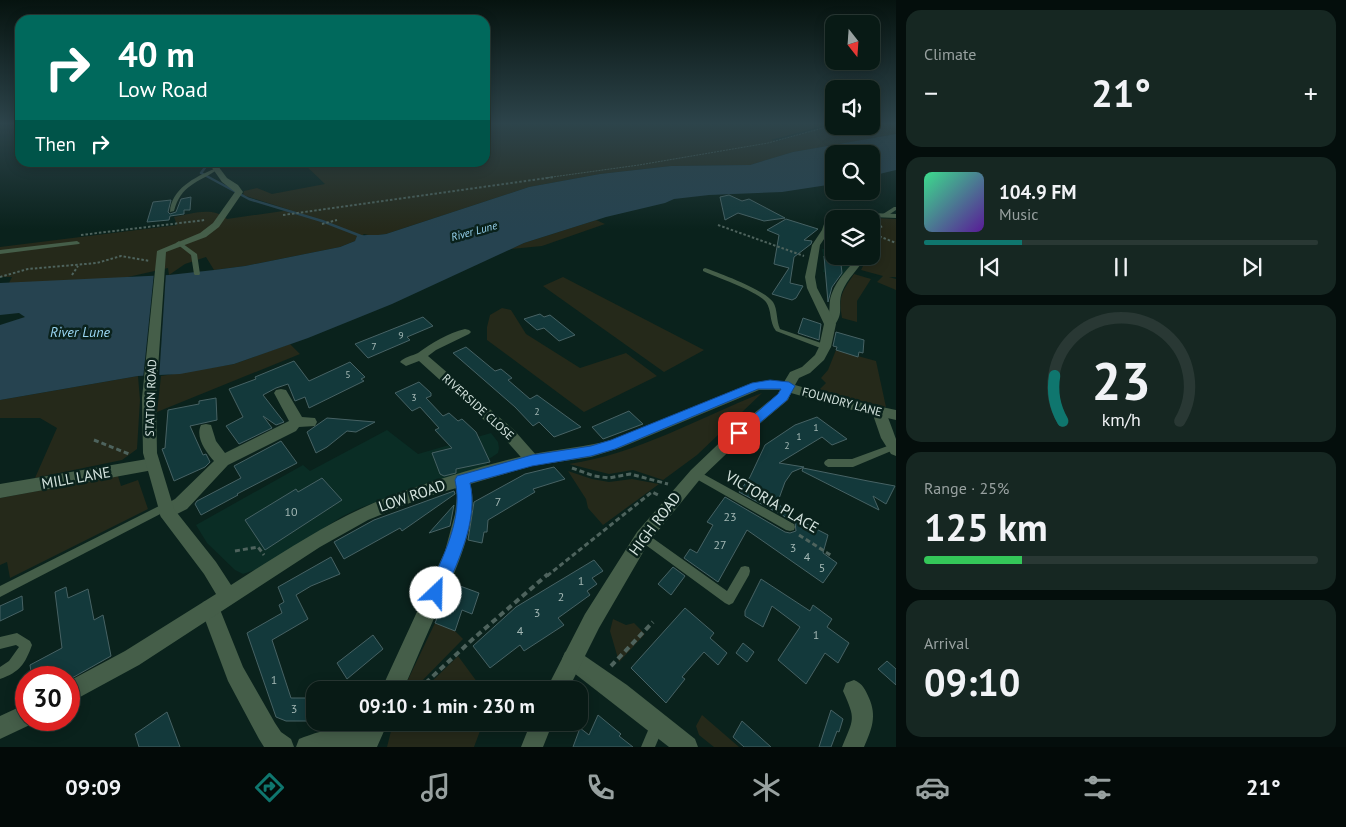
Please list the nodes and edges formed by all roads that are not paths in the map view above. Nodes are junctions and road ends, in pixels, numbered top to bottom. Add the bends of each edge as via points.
1 (212, 168) edge
2 (896, 208) edge
3 (172, 211) dead end
4 (885, 215) junction
5 (896, 216) edge
6 (77, 243) dead end
7 (179, 243) junction
8 (0, 252) edge
9 (857, 265) edge
10 (705, 270) dead end
11 (197, 274) dead end
12 (830, 324) junction
13 (465, 332) dead end
14 (825, 347) junction
15 (421, 356) junction
16 (406, 362) dead end
17 (789, 386) junction
18 (281, 393) dead end
19 (879, 412) junction
20 (896, 415) edge
21 (206, 429) dead end
22 (894, 448) edge
23 (532, 460) junction
24 (223, 461) junction
25 (828, 463) dead end
26 (146, 465) junction
27 (696, 474) junction
28 (462, 480) junction
29 (0, 491) edge
30 (166, 509) junction
31 (790, 527) road end
32 (643, 537) junction
33 (745, 571) dead end
34 (0, 592) edge
35 (227, 598) junction
36 (210, 609) junction
37 (0, 643) edge
38 (572, 659) junction
39 (0, 673) edge
40 (396, 681) edge
41 (561, 681) edge
42 (80, 686) edge
43 (854, 691) dead end
44 (15, 720) edge
45 (658, 724) junction
46 (0, 728) edge
47 (372, 731) edge
48 (538, 731) edge
49 (365, 746) edge
50 (283, 747) edge
51 (307, 747) edge
52 (532, 747) edge
53 (648, 747) edge
54 (687, 747) edge
55 (853, 747) edge

1 - 3 lane via 180,191 174,199
1 - 7 street via 235,186 237,194 216,225 203,235
2 - 4 lane
4 - 5 street
4 - 12 street via 848,214 832,218 817,242 810,282
6 - 8 lane
7 - 11 lane via 194,254
7 - 26 street, STATION ROAD via 162,251
9 - 12 street via 840,287 836,296 837,314
10 - 14 lane via 766,297 778,330
12 - 14 street
13 - 15 street via 432,347
14 - 17 street, HIGH ROAD via 813,364 794,375
15 - 16 street
15 - 23 street, RIVERSIDE CLOSE via 509,434
17 - 19 street, FOUNDRY LANE via 810,395
17 - 23 street, LOW ROAD via 756,386 615,444
17 - 27 street, HIGH ROAD via 783,397
18 - 24 street via 284,404 303,422
19 - 20 street, FOUNDRY LANE
19 - 22 street
21 - 24 street via 207,438
22 - 25 lane via 853,462
23 - 28 street, LOW ROAD
24 - 30 street via 181,504
26 - 29 street, MILL LANE
26 - 30 street, STATION ROAD
27 - 31 lane, VICTORIA PLACE
27 - 32 street, HIGH ROAD
28 - 35 street, LOW ROAD via 419,492 334,529
28 - 40 street via 465,494 463,517 456,542
30 - 34 lane
30 - 35 street, STATION ROAD via 210,568
32 - 33 lane via 729,599
32 - 38 street, HIGH ROAD
35 - 36 street, LOW ROAD
36 - 42 street, LOW ROAD
36 - 50 street via 235,674 267,731
37 - 39 lane via 17,639 26,644 21,658 8,671
38 - 41 street, HIGH ROAD
38 - 45 street
43 - 55 street via 862,705 864,719
44 - 46 street
45 - 53 lane
45 - 54 street
47 - 49 street
48 - 52 street
49 - 51 street via 353,739

